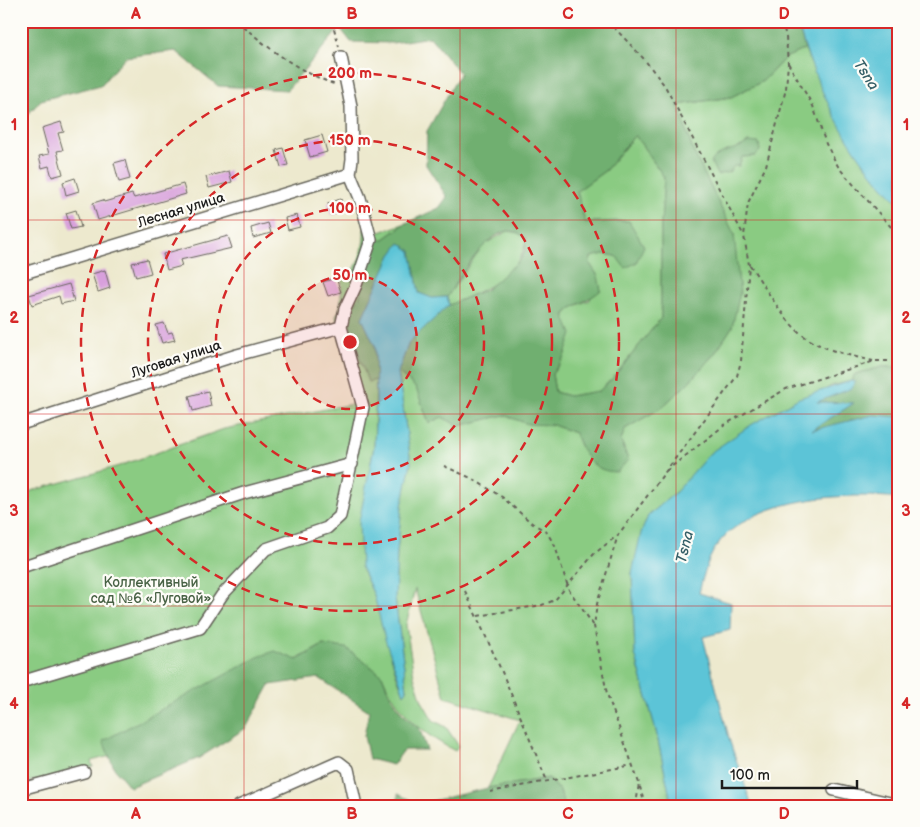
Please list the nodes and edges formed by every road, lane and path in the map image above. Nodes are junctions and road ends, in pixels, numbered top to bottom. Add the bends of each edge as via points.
1 (237, 21) edge
2 (332, 21) edge
3 (608, 21) edge
4 (782, 21) edge
5 (341, 57) joint
6 (788, 63) junction
7 (347, 88) junction
8 (350, 174) junction
9 (744, 236) junction
10 (899, 236) edge
11 (749, 265) junction
12 (21, 274) edge
13 (341, 327) junction
14 (875, 361) junction
15 (899, 361) edge
16 (21, 424) edge
17 (352, 464) junction
18 (444, 466) dead end
19 (664, 472) junction
20 (618, 535) junction
21 (21, 567) edge
22 (567, 584) junction
23 (465, 591) dead end
24 (477, 616) junction
25 (594, 626) junction
26 (21, 682) edge
27 (633, 765) junction
28 (84, 772) dead end
29 (547, 781) junction
30 (639, 782) junction
31 (21, 789) edge
32 (834, 790) dead end
33 (490, 792) dead end
34 (899, 805) edge
35 (238, 806) edge
36 (356, 806) edge
37 (636, 806) edge
38 (645, 806) edge

1 - 7 path via 292,66 314,78
2 - 5 path
3 - 9 path via 665,86
4 - 6 path
5 - 7 street
6 - 9 path via 786,89 766,166 748,202
6 - 10 path via 813,106 826,144 839,168
7 - 8 street via 351,106
8 - 12 street, Лесная улица
8 - 13 street via 371,240
9 - 11 path
11 - 14 path via 797,331 840,353
11 - 19 path via 737,376
13 - 16 street, Луговая улица via 237,355
13 - 17 street via 363,407
14 - 15 path
14 - 19 path via 786,389 726,424
17 - 21 street via 244,493
17 - 26 street via 337,520 327,528 266,549 227,590 200,628
18 - 22 path via 502,497 546,531 555,546
19 - 20 path
20 - 22 path via 594,554
20 - 25 path via 607,564
22 - 24 path via 555,600 542,605
22 - 25 path
23 - 24 path
24 - 29 path
25 - 27 path via 607,694
27 - 29 path
27 - 30 path
28 - 31 street
29 - 33 path
30 - 37 path
30 - 38 path
32 - 34 street
35 - 36 street via 339,762 348,769

